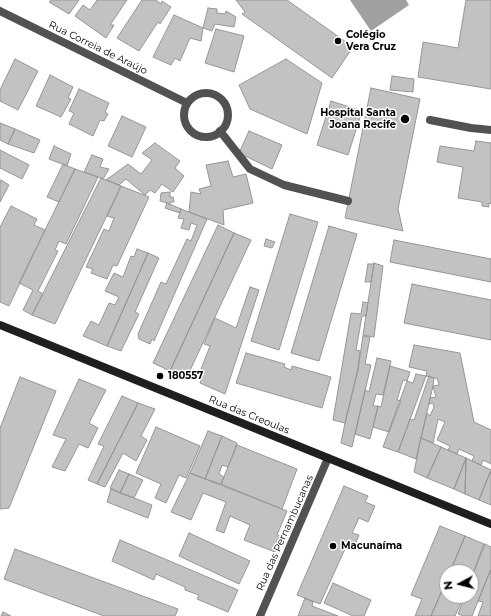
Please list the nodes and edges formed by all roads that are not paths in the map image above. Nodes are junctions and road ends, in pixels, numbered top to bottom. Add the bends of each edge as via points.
1 (0, 11) edge
2 (187, 103) junction
3 (430, 120) dead end
4 (491, 130) edge
5 (220, 131) junction
6 (348, 201) dead end
7 (0, 325) edge
8 (328, 458) junction
9 (491, 524) edge
10 (260, 616) edge

1 - 2 street, Rua Correia de Araújo
2 - 5 street via 184,118 192,131 206,137
2 - 5 street via 200,94 216,95 223,101 228,117
3 - 4 street
5 - 6 street via 250,169 284,185
7 - 8 main road, Rua das Creoulas
8 - 9 main road, Rua das Creoulas
8 - 10 street, Rua das Pernambucanas

